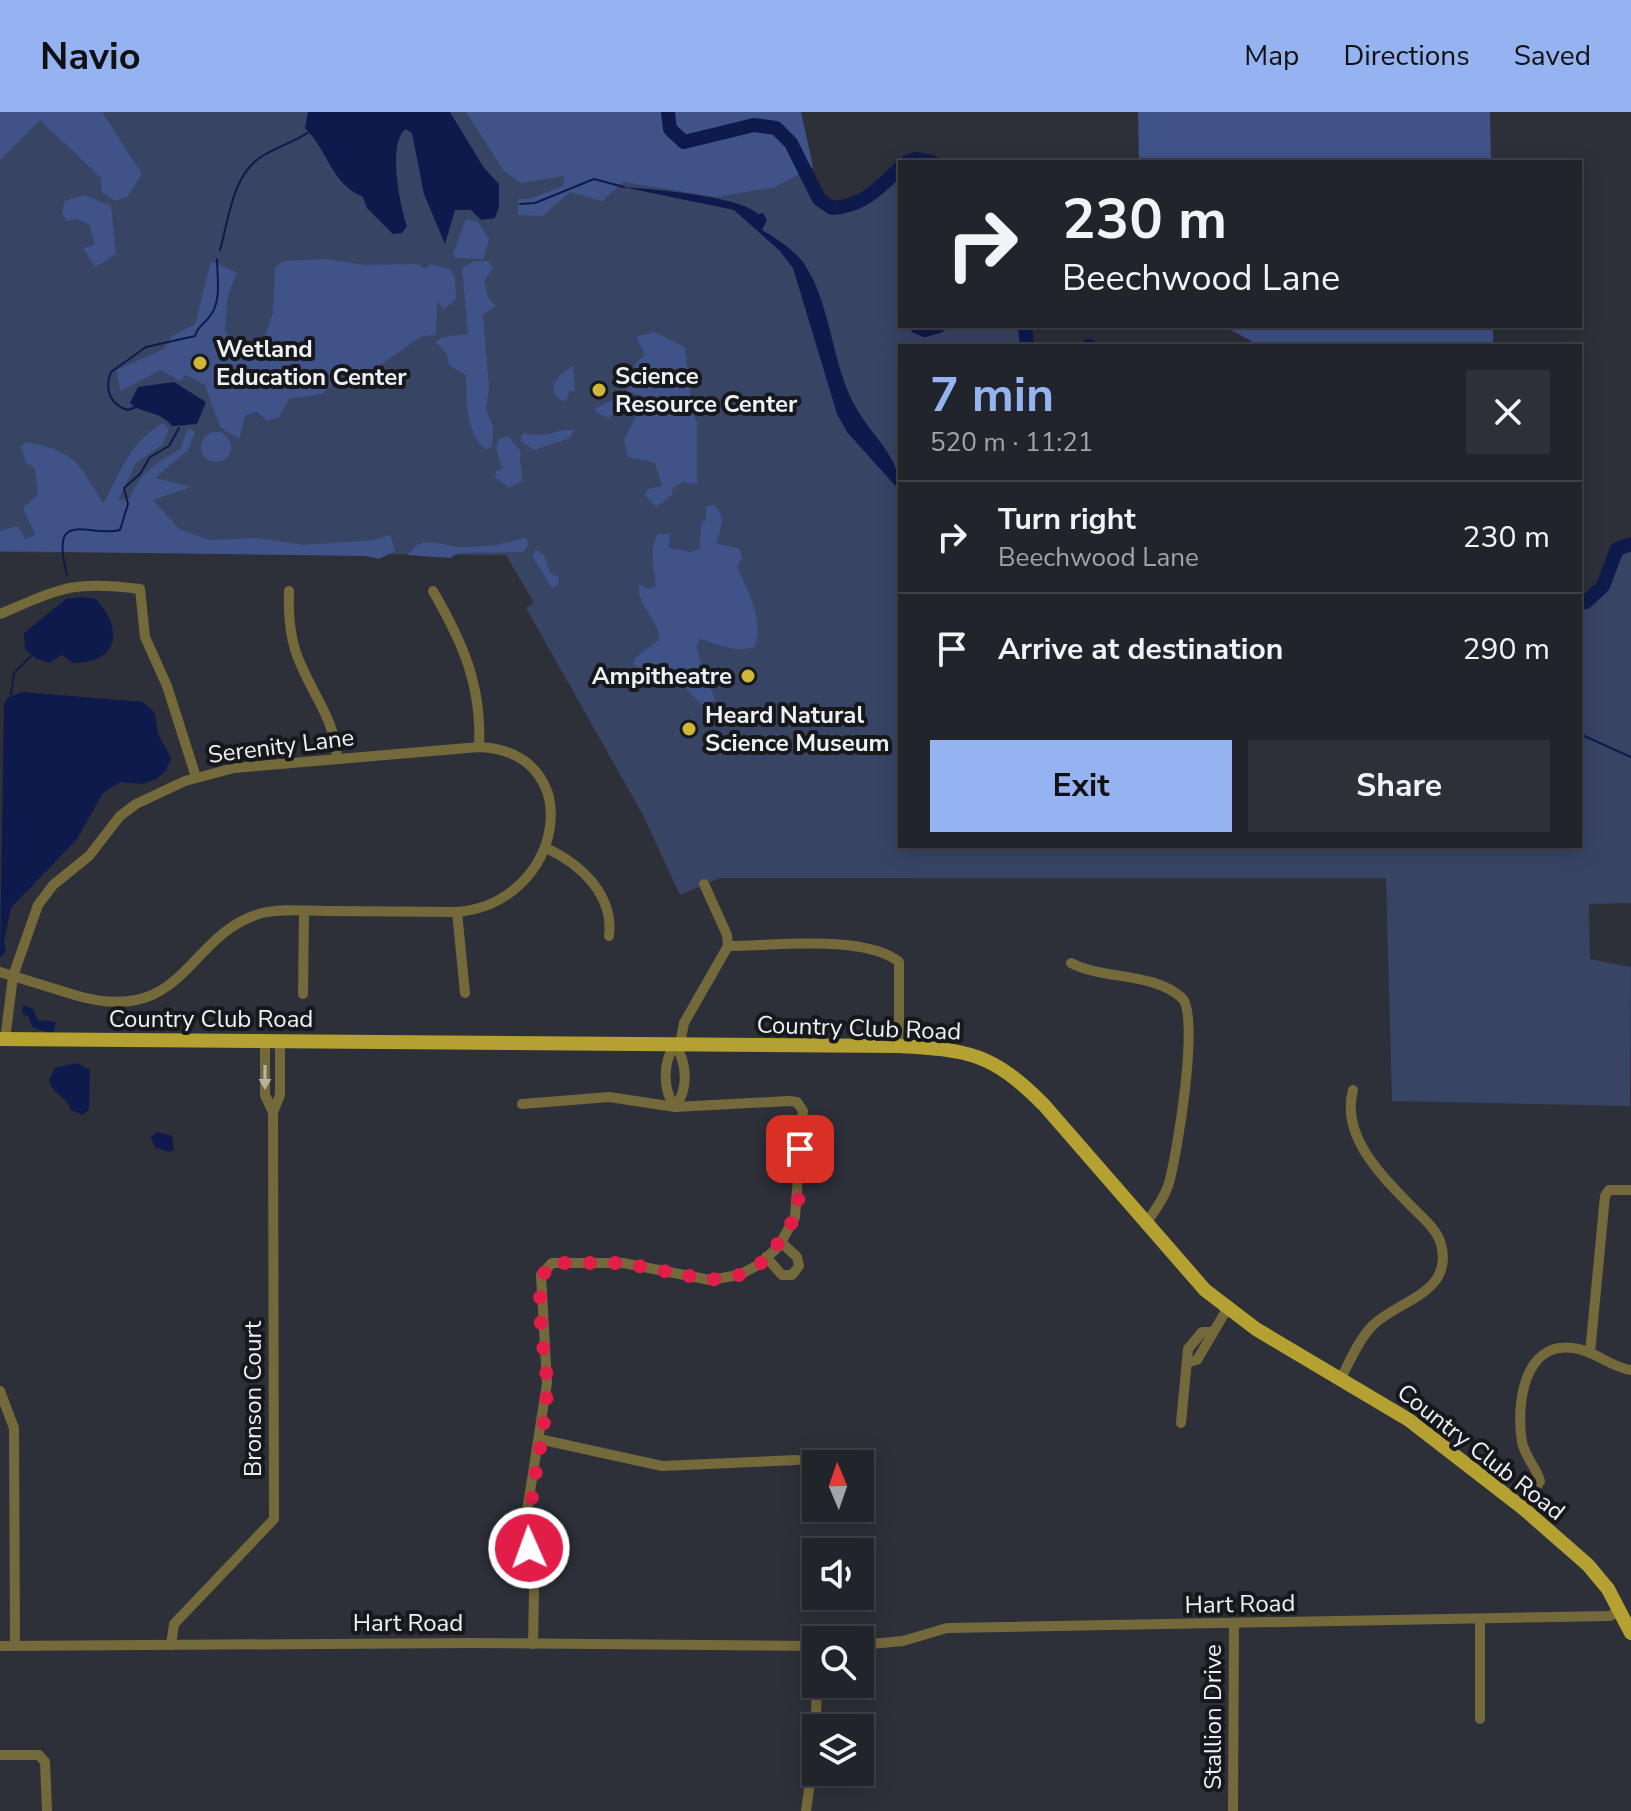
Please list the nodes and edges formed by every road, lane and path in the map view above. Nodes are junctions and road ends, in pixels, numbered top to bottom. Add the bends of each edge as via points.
1 (289, 591) dead end
2 (433, 591) dead end
3 (0, 614) edge
4 (479, 747) junction
5 (337, 758) junction
6 (196, 777) junction
7 (546, 848) junction
8 (704, 884) dead end
9 (304, 911) junction
10 (457, 912) junction
11 (609, 936) dead end
12 (728, 946) junction
13 (1071, 963) dead end
14 (0, 972) edge
15 (13, 976) junction
16 (465, 993) dead end
17 (303, 994) dead end
18 (2, 1040) edge
19 (273, 1041) junction
20 (677, 1044) junction
21 (899, 1046) junction
22 (1353, 1090) dead end
23 (522, 1104) dead end
24 (675, 1107) junction
25 (1631, 1190) edge
26 (1146, 1223) junction
27 (781, 1242) junction
28 (766, 1257) junction
29 (1227, 1309) junction
30 (1590, 1353) junction
31 (1631, 1370) edge
32 (1341, 1378) junction
33 (0, 1391) edge
34 (1181, 1423) dead end
35 (539, 1439) junction
36 (797, 1460) dead end
37 (1524, 1509) junction
38 (1480, 1620) junction
39 (1627, 1622) edge
40 (1234, 1624) junction
41 (533, 1644) junction
42 (874, 1644) edge
43 (171, 1645) junction
44 (0, 1646) edge
45 (15, 1646) junction
46 (802, 1646) edge
47 (817, 1698) edge
48 (1480, 1719) dead end
49 (0, 1755) edge
50 (47, 1811) edge
51 (806, 1811) edge
52 (1233, 1811) edge

1 - 5 street via 294,648 330,721
2 - 4 street via 473,673
3 - 6 street via 73,586 140,589 145,637
4 - 5 street, Serenity Lane
4 - 7 street, Serenity Lane via 516,758 541,782 552,815
5 - 6 street, Serenity Lane
6 - 15 street, Serenity Lane via 130,808 89,856 53,885 31,920
7 - 10 street via 532,872 509,893
7 - 11 street via 576,865 593,883 609,915
8 - 12 street
9 - 10 street
9 - 15 street via 272,911 238,923 176,981 138,999 95,1000
9 - 17 street
10 - 16 street
12 - 20 street
12 - 21 street via 852,946 882,952 899,962
13 - 26 street via 1163,987 1189,1008 1172,1170
14 - 15 street
15 - 18 street, Serenity Lane
18 - 19 main road, Country Club Road
19 - 20 main road, Country Club Road
19 - 43 street, Bronson Court via 280,1095 273,1112 274,1519 174,1624
20 - 21 main road, Country Club Road
20 - 24 street via 684,1058 684,1095
20 - 24 street via 667,1057 667,1096
21 - 26 main road, Country Club Road via 953,1049 986,1058 1016,1077
22 - 32 street via 1351,1113 1367,1154 1436,1232 1442,1254 1440,1273 1430,1290 1375,1323
23 - 24 street via 609,1097
24 - 27 street via 774,1101 801,1106 798,1206
25 - 30 street via 1609,1190 1605,1196
26 - 29 main road, Country Club Road
27 - 28 street
27 - 28 street via 797,1257 799,1266 792,1275 782,1275
28 - 35 street via 739,1275 710,1280 607,1261 545,1267 541,1301 547,1383
29 - 32 main road, Country Club Road
29 - 34 street via 1213,1332 1202,1332 1188,1349
30 - 31 street
30 - 37 street via 1571,1347 1549,1351 1527,1374 1522,1441 1540,1481
32 - 37 main road, Country Club Road via 1409,1420
33 - 45 street via 14,1428
35 - 36 street via 662,1466
35 - 41 street via 527,1511
37 - 39 main road, Country Club Road via 1588,1565
38 - 39 street, Hart Road via 1610,1616
38 - 40 street, Hart Road
38 - 48 street
40 - 42 street, Hart Road via 947,1628
40 - 52 street, Stallion Drive
41 - 43 street, Hart Road
41 - 46 street, Hart Road
43 - 45 street, Hart Road
44 - 45 street, Hart Road
47 - 51 street
49 - 50 street via 39,1755 45,1762

